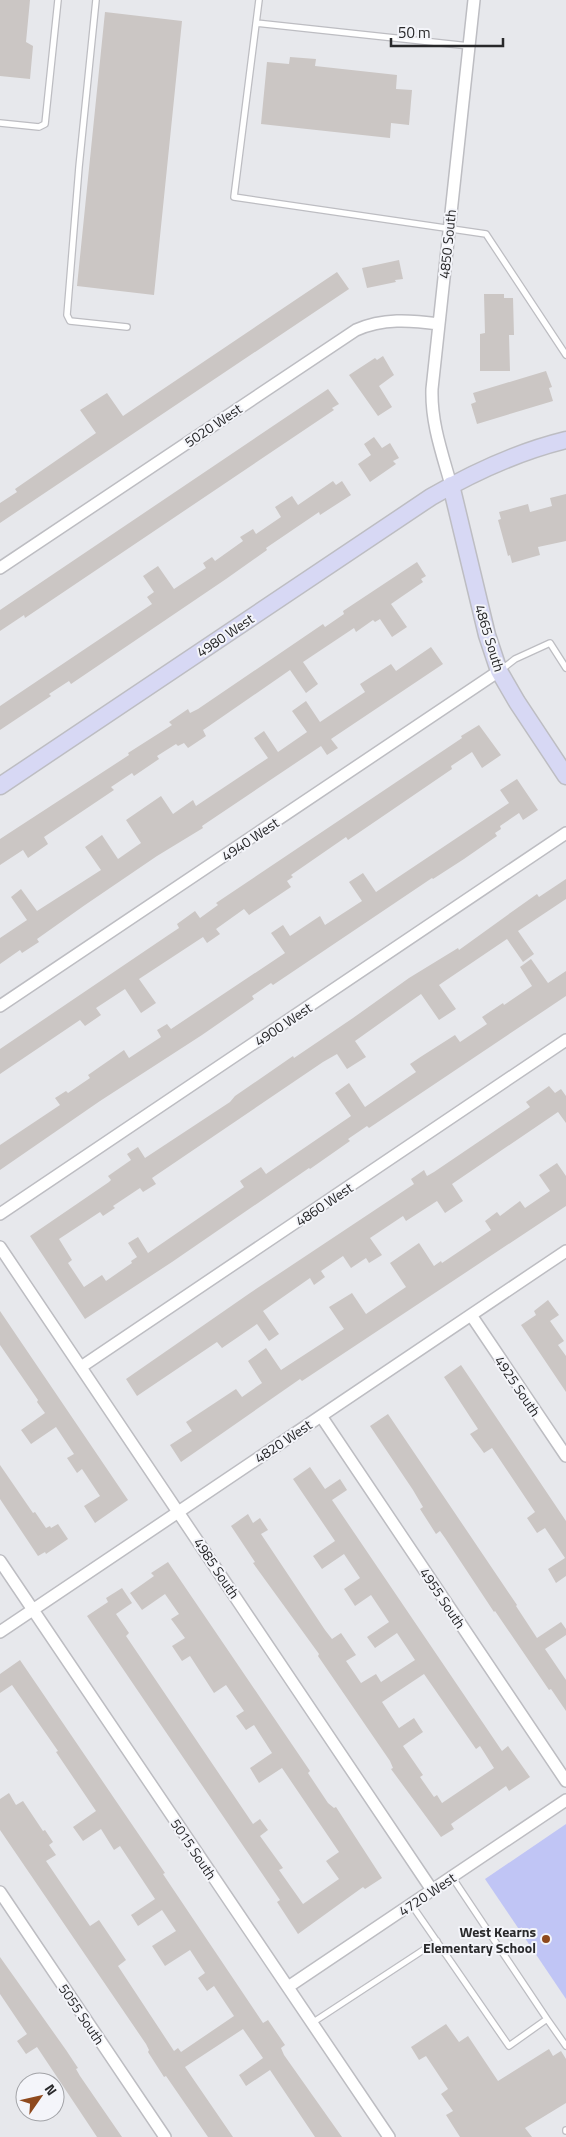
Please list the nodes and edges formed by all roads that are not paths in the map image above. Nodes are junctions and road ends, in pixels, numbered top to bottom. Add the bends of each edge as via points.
1 (58, 0) edge
2 (96, 0) edge
3 (259, 0) edge
4 (474, 0) edge
5 (256, 23) junction
6 (469, 46) junction
7 (0, 123) edge
8 (449, 227) junction
9 (439, 324) junction
10 (127, 327) dead end
11 (566, 355) edge
12 (566, 440) edge
13 (451, 485) junction
14 (0, 568) edge
15 (566, 668) edge
16 (499, 671) junction
17 (566, 776) edge
18 (0, 786) edge
19 (566, 833) edge
20 (0, 1006) edge
21 (566, 1040) edge
22 (0, 1214) edge
23 (0, 1247) edge
24 (566, 1251) edge
25 (471, 1315) junction
26 (81, 1367) junction
27 (321, 1416) junction
28 (566, 1456) edge
29 (178, 1512) junction
30 (0, 1561) edge
31 (33, 1610) junction
32 (0, 1632) edge
33 (566, 1781) edge
34 (566, 1800) edge
35 (452, 1877) junction
36 (432, 1890) junction
37 (0, 1892) edge
38 (411, 1904) junction
39 (436, 1941) junction
40 (288, 1987) junction
41 (548, 2019) junction
42 (312, 2023) junction
43 (566, 2046) edge
44 (165, 2137) edge
45 (388, 2137) edge

1 - 7 lane via 45,124 39,127
2 - 10 lane via 78,166 67,315 70,321
3 - 5 lane
4 - 6 street, 4850 South
5 - 6 lane
5 - 8 lane via 234,197
6 - 8 street, 4850 South
8 - 9 street, 4850 South
8 - 11 lane via 486,234
9 - 13 street, 4850 South via 431,408
9 - 14 street, 5020 West via 385,321 356,330
12 - 13 street, 4980 West via 510,457
13 - 16 street, 4865 South via 486,635
13 - 18 street, 4980 West
15 - 16 lane via 550,643 515,659
16 - 17 street, 4865 South
16 - 20 street, 4940 West
19 - 22 street, 4900 West
21 - 26 street, 4860 West
23 - 26 street, 4985 South
24 - 25 street, 4820 West
25 - 27 street, 4820 West
25 - 28 street, 4925 South
26 - 29 street, 4985 South
27 - 29 street, 4820 West
27 - 33 street, 4955 South
29 - 31 street, 4820 West
29 - 36 street, 4985 South
30 - 31 street, 5015 South
31 - 32 street, 4820 West
31 - 40 street, 5015 South
34 - 35 street, 4720 West
35 - 36 street, 4720 West
35 - 41 lane
36 - 38 street, 4720 West
37 - 44 street, 5055 South
38 - 39 lane
38 - 40 street, 4720 West
39 - 41 lane via 509,2046
39 - 42 lane
40 - 42 street, 5015 South
41 - 43 lane
42 - 45 street, 5015 South

